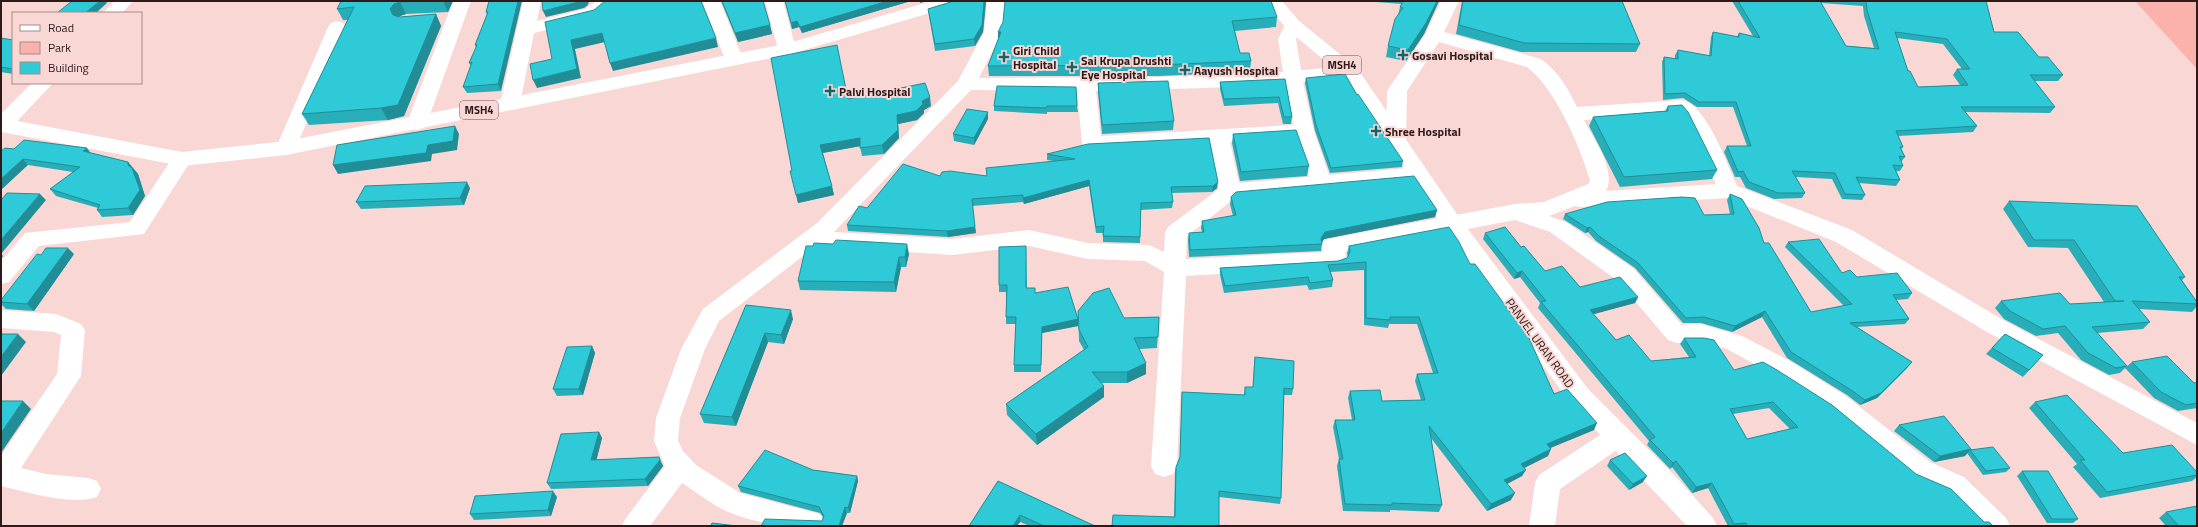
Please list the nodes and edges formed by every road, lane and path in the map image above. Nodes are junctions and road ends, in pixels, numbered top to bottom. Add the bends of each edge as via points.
1 (124, 1) edge
2 (532, 1) edge
3 (608, 1) edge
4 (711, 1) edge
5 (774, 1) edge
6 (951, 1) edge
7 (996, 1) edge
8 (1272, 1) edge
9 (1450, 1) edge
10 (459, 9) edge
11 (113, 12) edge
12 (435, 19) edge
13 (1294, 25) junction
14 (337, 27) dead end
15 (525, 30) junction
16 (1434, 35) junction
17 (787, 49) junction
18 (734, 59) junction
19 (1350, 72) junction
20 (1293, 78) junction
21 (42, 84) edge
22 (966, 84) junction
23 (1086, 86) junction
24 (510, 104) junction
25 (1571, 114) junction
26 (417, 123) junction
27 (1, 125) edge
28 (1304, 131) junction
29 (1220, 137) junction
30 (1396, 143) junction
31 (286, 148) junction
32 (182, 159) junction
33 (1420, 174) junction
34 (1320, 183) junction
35 (1729, 191) junction
36 (1230, 192) junction
37 (1567, 201) junction
38 (1515, 212) junction
39 (1453, 225) junction
40 (812, 238) junction
41 (1175, 268) junction
42 (1, 276) edge
43 (1, 319) edge
44 (2197, 435) edge
45 (1618, 436) junction
46 (680, 466) junction
47 (1164, 466) dead end
48 (2, 475) edge
49 (88, 489) dead end
50 (811, 522) edge
51 (635, 526) edge
52 (1542, 526) edge
53 (1704, 526) edge
54 (1997, 526) edge

1 - 11 street
2 - 15 street
3 - 15 street via 591,13
4 - 18 street
5 - 17 street
6 - 17 street, MSH4
7 - 22 street via 994,32
8 - 13 street, MSH4
9 - 16 street
10 - 12 street
10 - 26 street
13 - 19 street, MSH4
13 - 20 street via 1287,39
14 - 31 street
15 - 24 street
16 - 25 street via 1534,63 1545,71 1559,90
16 - 30 street via 1397,91
17 - 18 street, MSH4
18 - 24 street, MSH4
19 - 20 street
19 - 30 street, MSH4
20 - 23 street
20 - 28 street
21 - 27 street
22 - 23 street
22 - 40 street via 825,228
23 - 29 street via 1092,143
24 - 26 street, MSH4
25 - 35 street via 1683,106 1696,122
25 - 37 street via 1594,159 1600,180 1597,189
26 - 31 street, MSH4
27 - 32 street, MSH4
28 - 29 street
28 - 34 street
29 - 36 street
30 - 33 street, PANVEL URAN ROAD
31 - 32 street, MSH4
32 - 42 street via 136,229 33,239
33 - 34 street
33 - 39 street, PANVEL URAN ROAD
34 - 36 street
35 - 37 street
35 - 44 street via 1844,236 1995,326
36 - 41 street via 1176,233
37 - 38 street via 1546,209
38 - 39 street
38 - 54 street via 1558,227 1626,275 1676,334 1700,333 1734,342 1782,368 1837,403 1921,470 1955,485
39 - 41 street via 1332,246 1336,258
39 - 45 street, PANVEL URAN ROAD via 1579,396
40 - 41 street via 952,247 1030,238 1088,251 1149,253
40 - 46 street via 711,315 693,349 668,418 666,441 673,458
41 - 47 street
43 - 48 street via 56,323 73,330 68,376
45 - 52 street via 1548,483
45 - 53 street, PANVEL URAN ROAD
46 - 50 street via 734,503
46 - 51 street
48 - 49 street via 46,485

